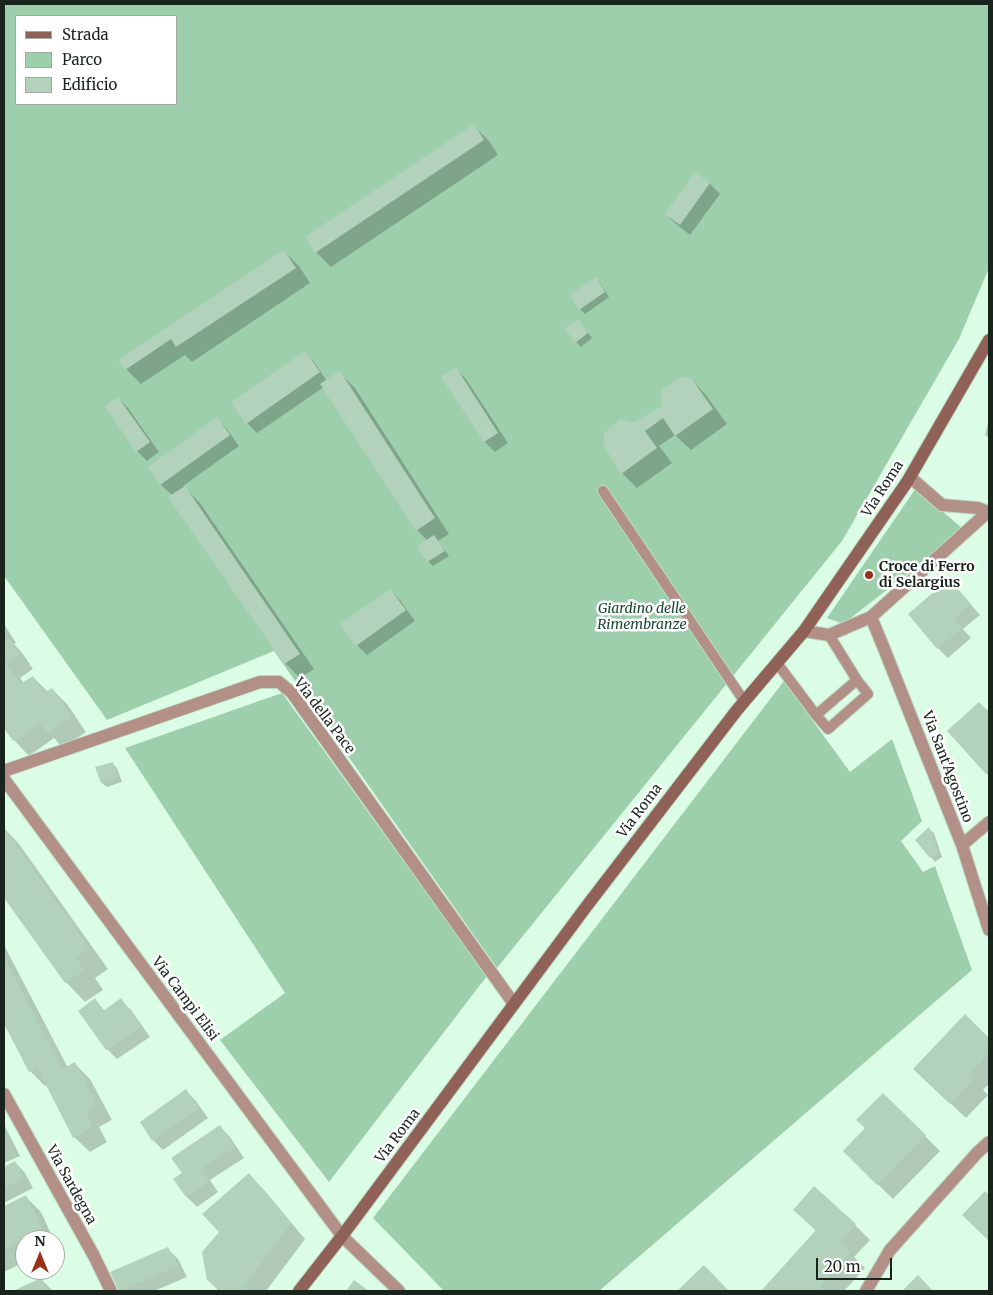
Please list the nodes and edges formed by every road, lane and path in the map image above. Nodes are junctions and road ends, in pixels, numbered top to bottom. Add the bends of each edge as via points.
1 (989, 340) edge
2 (910, 477) junction
3 (603, 491) dead end
4 (989, 511) edge
5 (870, 617) junction
6 (804, 631) junction
7 (829, 635) junction
8 (777, 662) junction
9 (857, 680) junction
10 (744, 701) junction
11 (816, 715) junction
12 (4, 772) edge
13 (4, 779) edge
14 (989, 822) edge
15 (962, 846) junction
16 (989, 930) edge
17 (514, 1004) junction
18 (4, 1094) edge
19 (989, 1142) edge
20 (342, 1236) junction
21 (111, 1291) edge
22 (299, 1291) edge
23 (399, 1291) edge
24 (866, 1291) edge

1 - 2 main road, Via Roma
2 - 4 street via 942,505
2 - 6 main road, Via Roma
3 - 10 lane
4 - 5 street
5 - 7 street
5 - 15 street, Via Sant'Agostino
6 - 7 street
6 - 8 main road, Via Roma
7 - 9 lane
8 - 10 main road, Via Roma
8 - 11 lane
9 - 11 lane
9 - 11 lane via 868,694 828,729
10 - 17 main road, Via Roma
12 - 17 street, Via della Pace via 260,682 279,682 292,693
13 - 20 street, Via Campi Elisi
14 - 15 street
15 - 16 street, Via Sant'Agostino
17 - 20 main road, Via Roma
18 - 21 street, Via Sardegna
19 - 24 street via 890,1250
20 - 22 main road, Via Roma
20 - 23 street, Via Campi Elisi

